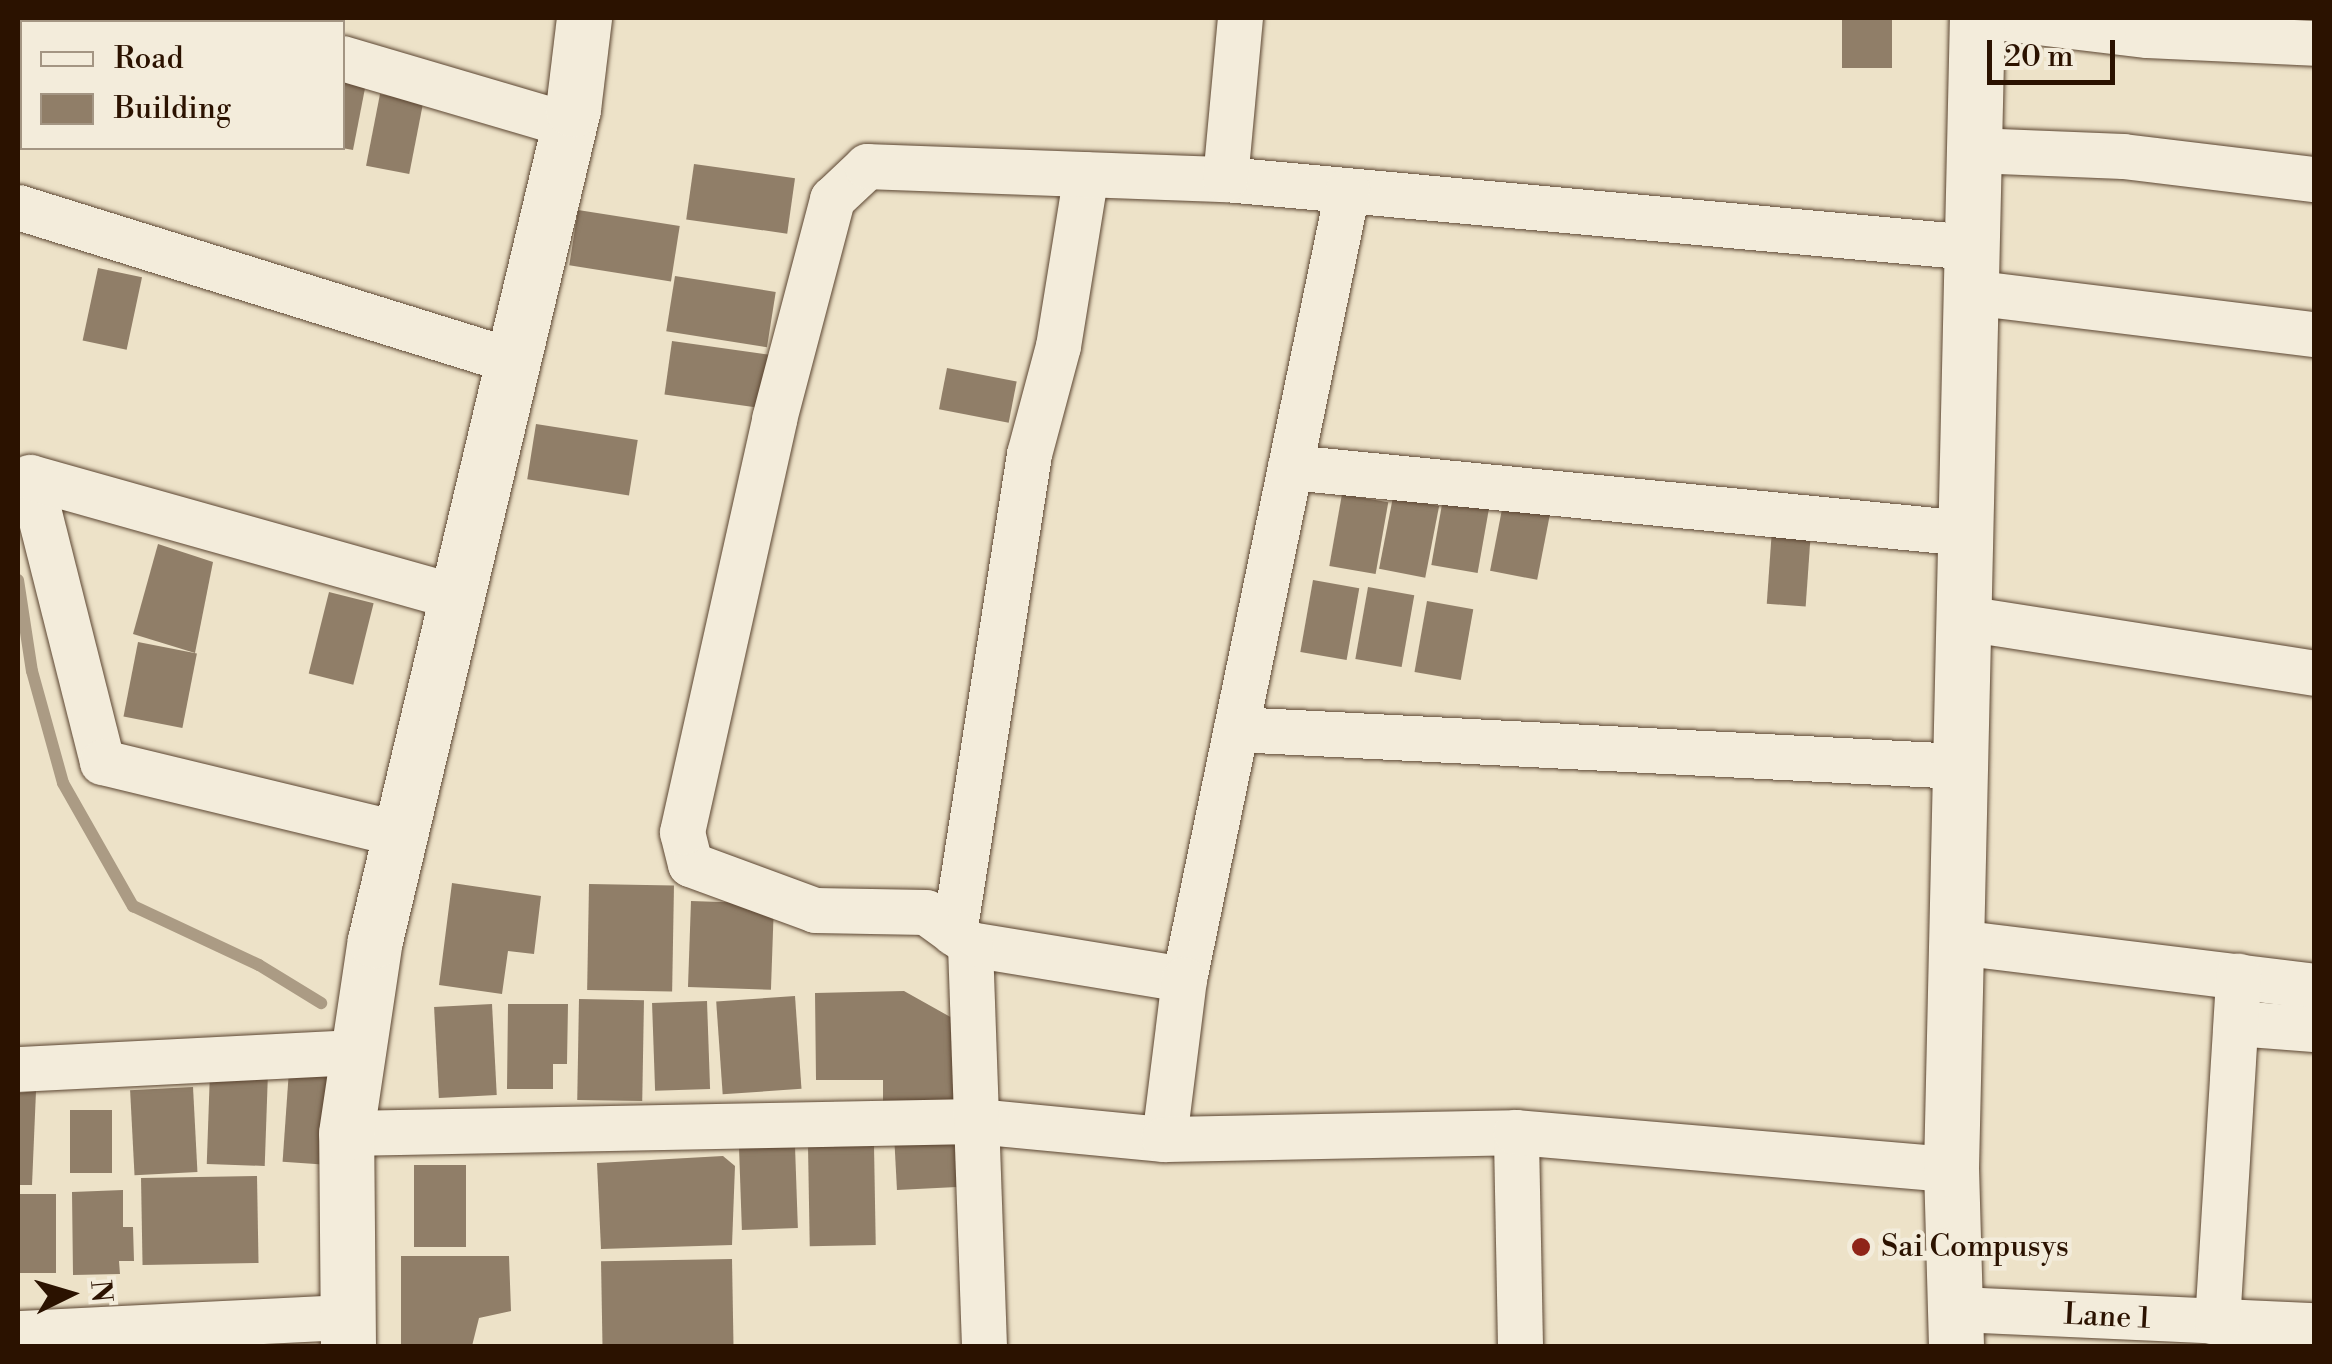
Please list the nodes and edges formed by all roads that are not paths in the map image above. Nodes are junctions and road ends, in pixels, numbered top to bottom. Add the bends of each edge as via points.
1 (584, 18) edge
2 (1240, 18) edge
3 (1977, 18) edge
4 (2004, 18) edge
5 (2170, 27) edge
6 (2314, 43) edge
7 (345, 59) edge
8 (569, 125) junction
9 (1973, 150) junction
10 (1086, 174) junction
11 (1225, 179) junction
12 (2314, 179) edge
13 (1347, 191) junction
14 (18, 207) edge
15 (1971, 270) junction
16 (2314, 334) edge
17 (513, 361) junction
18 (1290, 467) junction
19 (1965, 533) junction
20 (457, 598) junction
21 (1964, 618) junction
22 (2314, 673) edge
23 (1236, 729) junction
24 (1960, 766) junction
25 (400, 834) junction
26 (962, 939) junction
27 (1957, 942) junction
28 (2238, 976) junction
29 (1184, 980) junction
30 (2314, 986) edge
31 (2236, 1022) junction
32 (2314, 1029) edge
33 (358, 1052) junction
34 (18, 1069) edge
35 (976, 1121) junction
36 (1516, 1132) junction
37 (346, 1133) junction
38 (1164, 1140) junction
39 (1952, 1170) junction
40 (2217, 1323) junction
41 (2314, 1325) edge
42 (1958, 1328) edge
43 (18, 1332) edge
44 (348, 1332) edge
45 (984, 1346) edge
46 (1520, 1346) edge

1 - 8 street
2 - 11 street
3 - 9 street
4 - 5 street
5 - 6 street
7 - 8 street
8 - 17 street
9 - 12 street via 2124,156
9 - 15 street
10 - 11 street
10 - 26 street via 1058,346 1029,454
10 - 26 street via 866,166 832,199 774,420 682,832 690,864 815,910 926,912
11 - 13 street
13 - 15 street
13 - 18 street
14 - 17 street
15 - 16 street
15 - 19 street
17 - 20 street
18 - 19 street
18 - 23 street
19 - 21 street
20 - 25 street
20 - 25 street via 30,477 102,762
21 - 22 street
21 - 24 street
23 - 24 street
23 - 29 street
24 - 27 street
25 - 33 street
26 - 29 street
26 - 35 street
27 - 28 street
27 - 39 street
28 - 30 street
28 - 31 street
29 - 38 street
31 - 32 street
31 - 40 street
33 - 34 street
33 - 37 street
35 - 37 street
35 - 38 street
35 - 45 street
36 - 38 street
36 - 39 street
36 - 46 street
37 - 44 street
39 - 42 street
40 - 41 street, Lane 1
40 - 42 street, Lane 1
43 - 44 street

